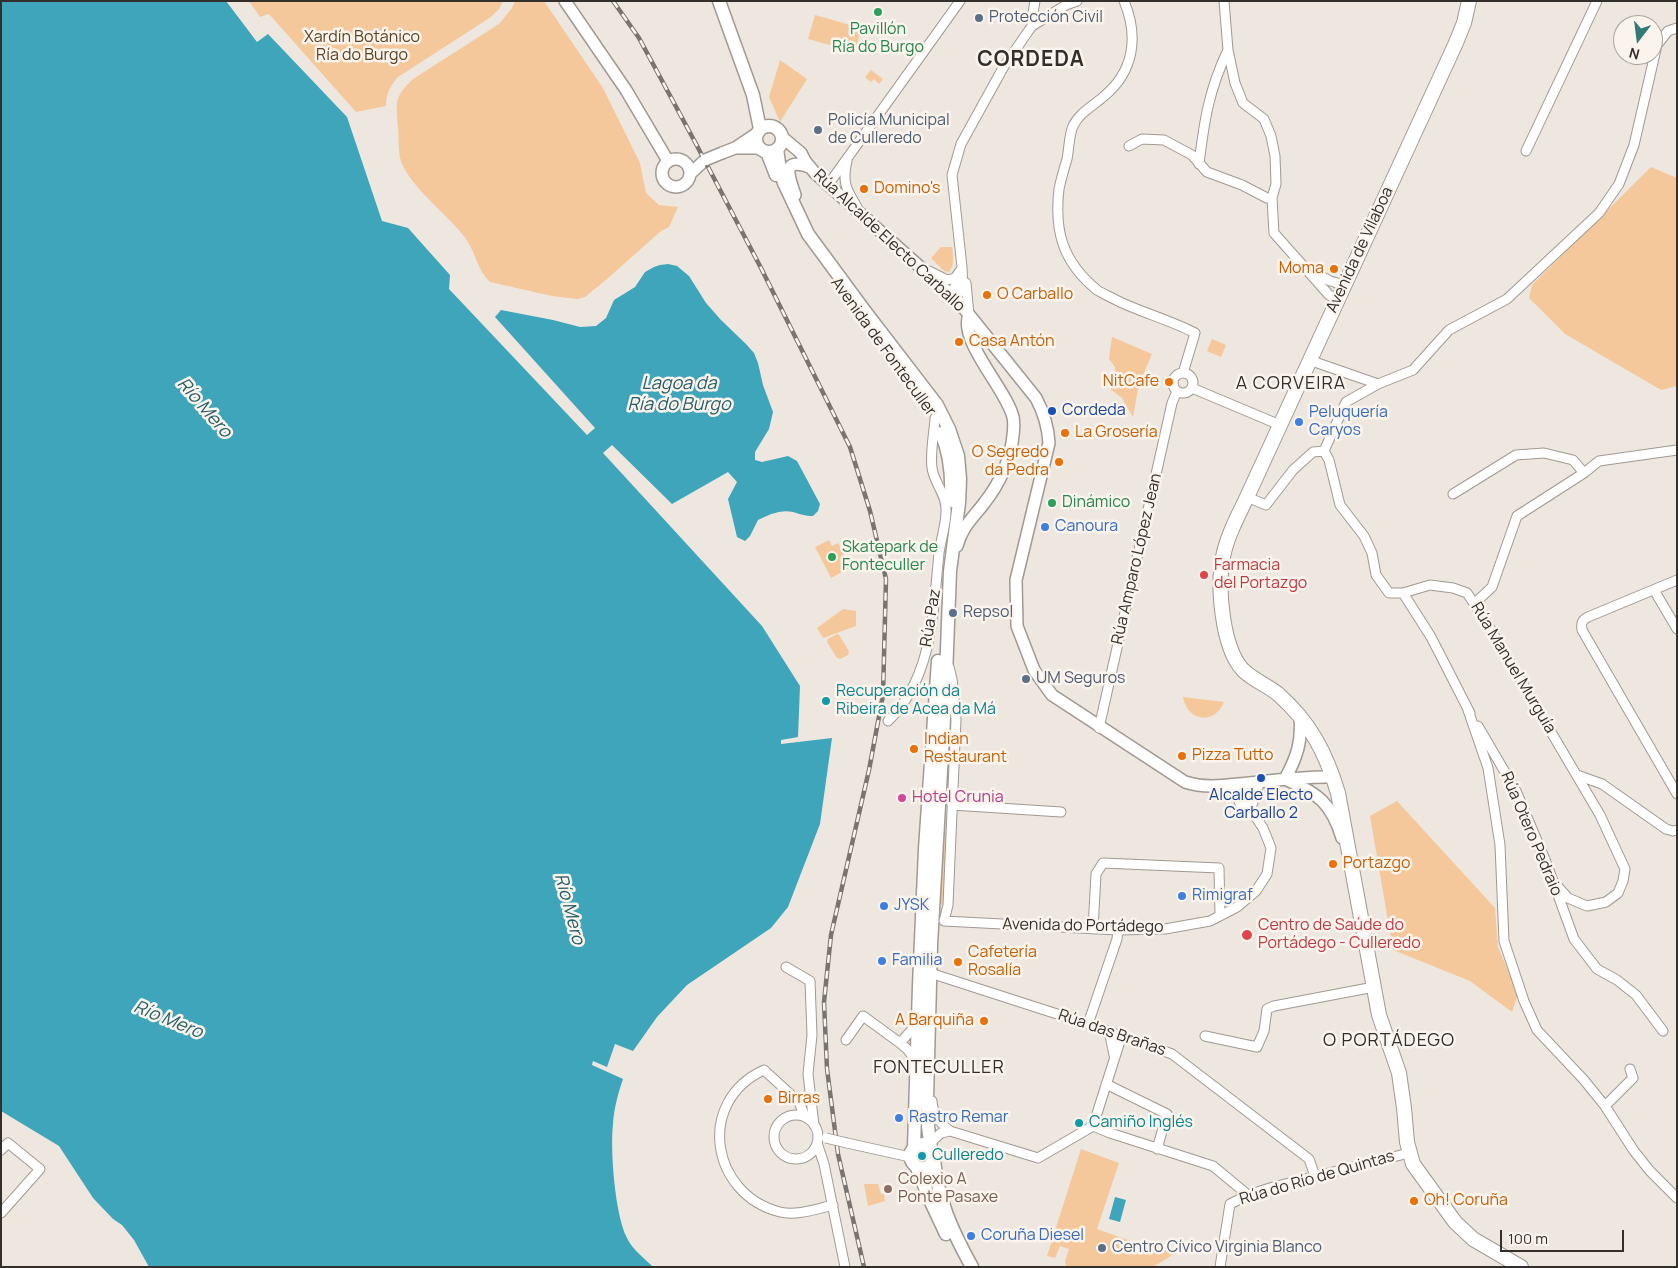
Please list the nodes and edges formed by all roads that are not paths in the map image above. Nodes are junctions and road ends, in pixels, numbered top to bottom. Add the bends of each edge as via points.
1 (565, 1) edge
2 (719, 1) edge
3 (960, 1) edge
4 (1035, 1) edge
5 (1077, 1) edge
6 (1124, 1) edge
7 (1224, 1) edge
8 (1469, 1) edge
9 (1598, 1) edge
10 (1032, 26) junction
11 (1677, 28) edge
12 (1228, 50) junction
13 (764, 129) junction
14 (773, 146) junction
15 (1129, 146) dead end
16 (735, 148) junction
17 (1526, 150) dead end
18 (847, 158) junction
19 (668, 161) junction
20 (807, 164) junction
21 (1199, 164) junction
22 (688, 168) junction
23 (828, 185) junction
24 (1272, 198) junction
25 (864, 218) junction
26 (808, 234) junction
27 (916, 264) junction
28 (1301, 264) junction
29 (962, 267) junction
30 (1330, 281) junction
31 (1345, 285) junction
32 (1323, 289) junction
33 (950, 294) junction
34 (1338, 300) junction
35 (969, 316) junction
36 (1309, 360) junction
37 (1183, 373) junction
38 (1378, 384) junction
39 (1192, 388) junction
40 (1177, 390) junction
41 (939, 419) junction
42 (1280, 425) junction
43 (1677, 450) edge
44 (1324, 451) junction
45 (948, 457) junction
46 (932, 459) junction
47 (1584, 473) junction
48 (1453, 494) dead end
49 (1247, 497) junction
50 (959, 503) junction
51 (950, 571) junction
52 (1677, 580) edge
53 (1654, 590) junction
54 (1403, 594) junction
55 (1474, 604) junction
56 (1677, 628) edge
57 (1468, 710) junction
58 (950, 717) junction
59 (1300, 717) junction
60 (888, 721) dead end
61 (1099, 728) junction
62 (1577, 775) junction
63 (1333, 777) junction
64 (1285, 779) junction
65 (1260, 781) junction
66 (1232, 784) junction
67 (929, 791) junction
68 (1677, 794) edge
69 (952, 805) junction
70 (1251, 810) junction
71 (1061, 812) dead end
72 (1677, 830) edge
73 (925, 849) junction
74 (1354, 875) junction
75 (1552, 880) junction
76 (1220, 915) junction
77 (935, 921) junction
78 (1093, 928) junction
79 (1118, 930) junction
80 (786, 968) dead end
81 (929, 972) junction
82 (1374, 986) junction
83 (919, 1004) junction
84 (918, 1023) junction
85 (1088, 1024) junction
86 (1109, 1031) junction
87 (1663, 1031) dead end
88 (1122, 1035) junction
89 (1205, 1036) dead end
90 (846, 1040) dead end
91 (900, 1043) junction
92 (929, 1054) junction
93 (1114, 1057) junction
94 (917, 1062) junction
95 (1630, 1069) dead end
96 (1106, 1084) junction
97 (1606, 1106) junction
98 (805, 1117) junction
99 (814, 1125) junction
100 (1093, 1126) junction
101 (950, 1131) junction
102 (820, 1139) junction
103 (1157, 1149) junction
104 (1, 1150) edge
105 (932, 1150) junction
106 (912, 1152) junction
107 (1409, 1153) junction
108 (917, 1168) junction
109 (1315, 1176) junction
110 (1248, 1195) junction
111 (1677, 1198) edge
112 (833, 1205) junction
113 (1, 1213) edge
114 (1501, 1256) junction
115 (845, 1267) edge
116 (963, 1267) edge
117 (972, 1267) edge
118 (1220, 1267) edge
119 (1516, 1267) edge
120 (1521, 1267) edge

1 - 19 street via 626,90
2 - 13 main road via 753,94 764,111
3 - 18 street
4 - 10 street
5 - 10 street
6 - 37 street via 1131,22 1132,49 1128,66 1115,86 1085,110 1073,126 1059,188 1060,238 1077,272 1099,291 1138,311 1195,333
7 - 12 street
8 - 31 highway, Avenida de Vilaboa via 1459,34
9 - 17 street
10 - 29 street via 1002,68 958,152 952,175
11 - 38 street via 1668,31 1656,45 1634,145 1619,184 1599,213 1507,299 1449,330 1413,370
12 - 21 street via 1217,73 1207,110
12 - 24 street via 1243,103 1264,119 1271,136 1276,184
13 - 14 main road via 779,131
13 - 14 main road via 756,140
13 - 16 street
14 - 16 street
14 - 20 street, Rúa Alcalde Electo Carballo
14 - 26 main road, Avenida de Fonteculler via 784,182
14 - 41 main road, Avenida de Fonteculler via 779,184 801,232
15 - 21 street via 1142,138 1164,140 1192,155
16 - 22 street, bridge
18 - 23 street
18 - 25 street via 844,180
19 - 22 street via 677,159
19 - 22 street via 662,168 662,177 671,186 680,187 687,182
20 - 23 street, Rúa Alcalde Electo Carballo
20 - 26 street via 794,164 788,174
21 - 24 street via 1207,172
23 - 25 street, Rúa Alcalde Electo Carballo
24 - 28 street via 1274,233
25 - 27 street, Rúa Alcalde Electo Carballo
26 - 41 main road, Avenida de Fonteculler via 937,405
27 - 29 street via 947,280 955,278
27 - 33 street, Rúa Alcalde Electo Carballo
28 - 30 street
28 - 32 street
29 - 33 street via 959,280
29 - 35 street
30 - 31 street
30 - 32 street via 1323,284
31 - 34 highway, Avenida de Vilaboa
32 - 34 street
33 - 35 street, Rúa Alcalde Electo Carballo
34 - 36 highway, Avenida de Vilaboa
35 - 51 street via 968,334 1007,399 1014,418 1014,432 1001,478 960,532
35 - 61 street, Rúa Alcalde Electo Carballo via 1036,398 1048,428 1049,443 1016,580 1017,626 1034,670 1052,695
36 - 38 street
36 - 42 highway, Avenida de Vilaboa
37 - 39 street via 1192,379
37 - 40 street via 1174,380
38 - 44 street via 1346,402
39 - 40 street via 1187,392
39 - 42 street
40 - 61 street, Rúa Amparo López Jean
41 - 45 main road, Avenida de Fonteculler
41 - 46 street, Rúa Paz
41 - 50 main road, Avenida de Fonteculler via 958,456
42 - 49 highway, Avenida de Vilaboa
43 - 47 street via 1599,461
44 - 49 street via 1313,452 1293,470 1266,505
44 - 54 street via 1340,505 1364,536 1372,553 1376,575 1389,593
45 - 46 street via 941,452
45 - 46 street via 941,465
45 - 50 street via 953,455
45 - 67 main road, Avenida de Fonteculler via 950,528
46 - 60 street, Rúa Paz via 932,470 943,492 946,510 929,642 919,676 899,710
47 - 48 street via 1573,460 1544,453 1516,455
47 - 55 street via 1517,516 1492,586
49 - 59 highway, Avenida de Vilaboa via 1223,556 1222,603 1226,634 1235,659 1244,670 1276,693
50 - 51 main road, Avenida de Fonteculler
51 - 58 main road, Avenida de Fonteculler via 946,656
52 - 53 street
53 - 56 street
53 - 68 street via 1588,616 1581,624
54 - 55 street, Rúa Manuel Murguía via 1430,586 1453,588 1467,594
54 - 57 street, Rúa Otero Pedraio via 1431,637
55 - 62 street, Rúa Manuel Murguía
57 - 75 street, Rúa Otero Pedraio via 1516,791
57 - 97 street via 1488,768 1500,845 1504,941 1524,1001 1537,1030
58 - 67 main road via 939,726
58 - 69 street
58 - 77 main road, Avenida de Fonteculler via 934,891
59 - 63 highway, Avenida de Vilaboa via 1324,752
59 - 64 street via 1296,758
61 - 66 street, Rúa Alcalde Electo Carballo via 1184,782 1198,787
62 - 72 street via 1602,784 1666,829
62 - 75 street, Rúa Manuel Murguía via 1625,869 1623,881 1618,893 1606,902 1588,906 1568,898
63 - 64 street, Rúa Alcalde Electo Carballo
63 - 74 highway, Avenida de Vilaboa
64 - 65 street, Rúa Alcalde Electo Carballo
64 - 74 street via 1313,792 1332,813
65 - 66 street, Rúa Alcalde Electo Carballo
65 - 70 street
66 - 70 street, Avenida do Portádego via 1248,797
67 - 73 main road, Avenida de Fonteculler
69 - 71 street
69 - 77 street via 948,905
70 - 76 street, Avenida do Portádego via 1272,848 1267,874 1256,891 1237,907
73 - 77 street via 930,860
73 - 83 main road, Avenida de Fonteculler
74 - 82 highway, Avenida de Vilaboa
75 - 87 street, Rúa Otero Pedraio via 1574,939 1597,969 1636,996
76 - 78 street via 1219,868 1103,863 1096,874
76 - 79 street, Avenida do Portádego via 1210,921 1165,929
77 - 78 street, Avenida do Portádego
77 - 81 street, Avenida de Fonteculler
77 - 81 main road, Avenida de Fonteculler
78 - 79 street, Avenida do Portádego
79 - 85 street
80 - 99 street via 810,981 812,1035 808,1074
81 - 83 street, Avenida de Fonteculler
81 - 85 street, Rúa das Brañas
81 - 92 main road, Avenida de Fonteculler
82 - 89 street via 1267,1009 1257,1047
82 - 107 highway, Avenida de Vilaboa via 1379,1015 1399,1073
83 - 84 main road, Avenida de Fonteculler
84 - 91 street
84 - 94 main road, Avenida de Fonteculler
85 - 86 street, Rúa das Brañas
86 - 88 street, Rúa das Brañas
86 - 93 street
88 - 93 street
88 - 109 street, Rúa das Brañas via 1172,1054 1308,1159
90 - 91 street via 863,1016
91 - 94 street
92 - 101 street via 935,1116
92 - 105 main road, Avenida de Fonteculler via 927,1097
93 - 96 street
94 - 106 main road, Avenida de Fonteculler
95 - 97 street via 1633,1078
96 - 100 street
96 - 103 street via 1167,1114
97 - 111 street via 1634,1151
98 - 99 street
98 - 102 street via 793,1115 781,1120 774,1131 775,1143 783,1154 796,1158 809,1154
98 - 112 street via 799,1102 764,1070 752,1075 730,1099 718,1131 721,1152 727,1170 739,1187 758,1203 781,1212 806,1212
99 - 102 street
100 - 101 street via 1038,1158
100 - 103 street
101 - 105 street via 941,1133
102 - 106 street, bridge
102 - 112 street
103 - 110 street via 1212,1166
104 - 113 street via 8,1143 40,1169
105 - 106 main road via 923,1144
105 - 108 main road via 928,1167
105 - 117 main road, Avenida de Fonteculler via 942,1206
106 - 108 main road via 912,1164
107 - 109 street, Rúa do Río de Quintas
107 - 114 highway, Avenida de Vilaboa via 1420,1175 1455,1222
108 - 116 main road
109 - 110 street, Rúa do Río de Quintas
110 - 118 street, Rúa do Río de Quintas via 1230,1204
112 - 115 street
114 - 119 highway
114 - 120 highway

